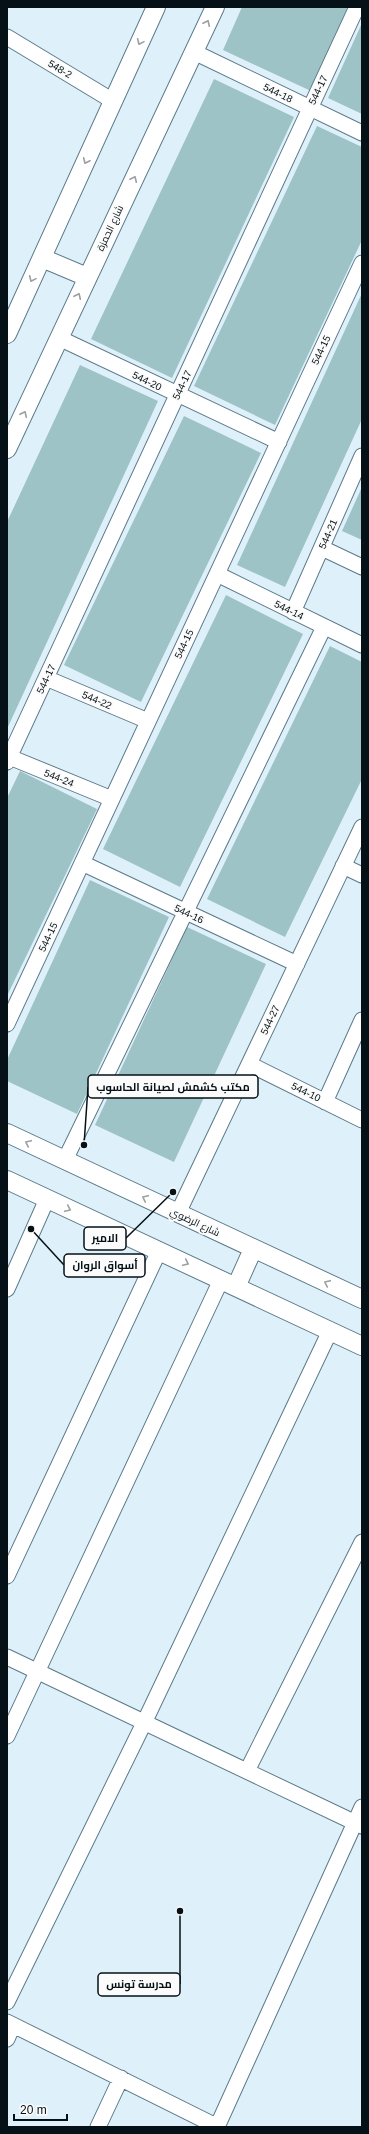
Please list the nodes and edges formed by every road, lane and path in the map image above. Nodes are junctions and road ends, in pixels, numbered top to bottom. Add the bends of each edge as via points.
1 (156, 7) edge
2 (215, 7) edge
3 (356, 7) edge
4 (7, 37) edge
5 (194, 52) junction
6 (113, 101) junction
7 (310, 108) junction
8 (362, 133) edge
9 (42, 258) junction
10 (362, 263) edge
11 (87, 277) junction
12 (7, 334) edge
13 (59, 338) junction
14 (177, 395) junction
15 (279, 442) junction
16 (7, 449) edge
17 (362, 456) edge
18 (322, 548) junction
19 (362, 567) edge
20 (217, 574) junction
21 (293, 612) junction
22 (324, 627) junction
23 (362, 645) edge
24 (46, 678) junction
25 (148, 721) junction
26 (8, 758) edge
27 (112, 799) junction
28 (362, 827) edge
29 (82, 863) junction
30 (343, 866) junction
31 (362, 875) edge
32 (186, 912) junction
33 (297, 964) junction
34 (362, 1020) edge
35 (7, 1024) edge
36 (249, 1064) junction
37 (325, 1102) junction
38 (362, 1120) edge
39 (7, 1133) edge
40 (65, 1160) junction
41 (7, 1180) edge
42 (47, 1199) junction
43 (178, 1213) junction
44 (253, 1249) junction
45 (158, 1251) junction
46 (229, 1284) junction
47 (7, 1289) edge
48 (362, 1299) edge
49 (330, 1331) junction
50 (362, 1346) edge
51 (362, 1542) edge
52 (7, 1576) edge
53 (7, 1657) edge
54 (37, 1672) junction
55 (144, 1723) junction
56 (7, 1736) edge
57 (247, 1772) junction
58 (362, 1807) edge
59 (358, 1824) edge
60 (7, 2002) edge
61 (10, 2023) edge
62 (7, 2038) edge
63 (121, 2078) junction
64 (98, 2127) edge
65 (217, 2127) edge

1 -> 6 street
5 -> 2 street, شارع الحمزة
3 - 7 street, 544-17
4 - 6 street, 548-2
5 - 7 street, 544-18
11 -> 5 street, شارع الحمزة
6 -> 9 street
7 - 8 street, 544-18
7 - 14 street, 544-17
9 - 11 street
9 -> 12 street
10 - 15 street, 544-15
13 -> 11 street, شارع الحمزة
13 - 14 street, 544-20
16 -> 13 street, شارع الحمزة
14 - 15 street, 544-20
14 - 24 street, 544-17
15 - 20 street, 544-15
17 - 18 street, 544-21
18 - 19 street
18 - 21 street, 544-21
20 - 21 street, 544-14
20 - 25 street, 544-15
21 - 22 street, 544-14
22 - 23 street, 544-14
22 - 32 street
24 - 25 street, 544-22
24 - 26 street, 544-17
25 - 27 street, 544-15
26 - 27 street, 544-24
27 - 29 street, 544-15
28 - 30 street, 544-27
29 - 32 street, 544-16
29 - 35 street, 544-15
30 - 31 street
30 - 33 street, 544-27
32 - 33 street, 544-16
32 - 40 street
33 - 36 street, 544-27
34 - 37 street
36 - 37 street, 544-10
36 - 43 street, 544-27
37 - 38 street, 544-10
40 -> 39 street, شارع الرضوي
43 -> 40 street, شارع الرضوي
41 - 42 street
42 -> 45 street
42 - 47 street
43 - 44 street, شارع الرضوي
44 - 46 street
48 -> 44 street, شارع الرضوي
45 -> 46 street
45 - 52 street
46 - 49 street
46 - 54 street
49 - 50 street
49 - 55 street
51 - 57 street
53 - 54 street
54 - 55 street
54 - 56 street
55 - 57 street
55 - 60 street
57 - 59 street
58 - 59 street
59 - 65 street
61 - 62 street
61 - 63 street
63 - 64 street
63 - 65 street

